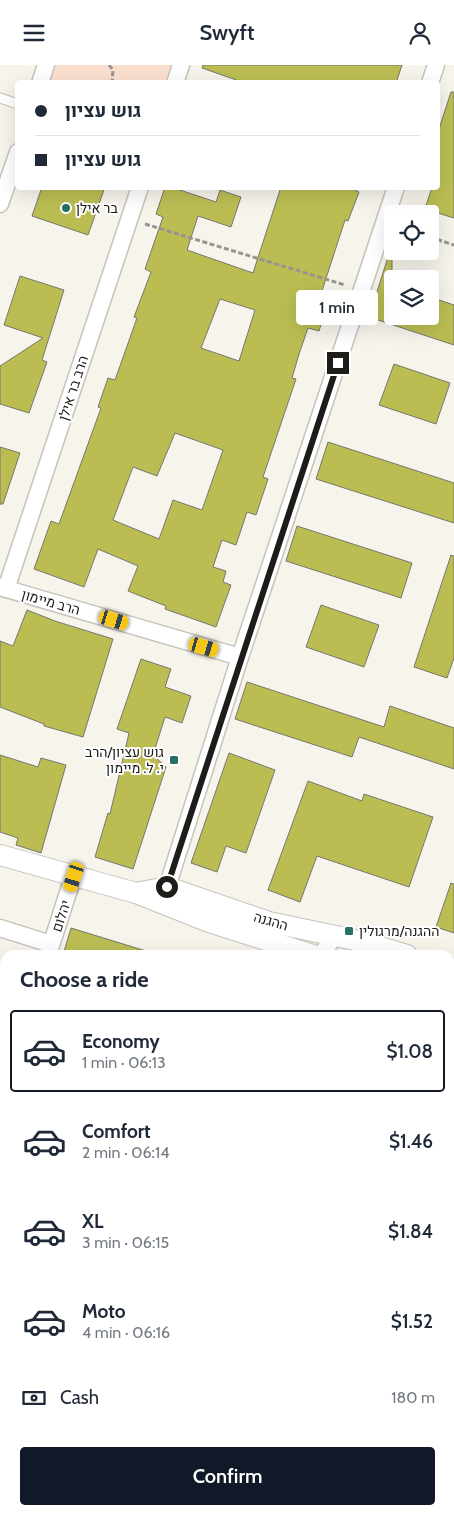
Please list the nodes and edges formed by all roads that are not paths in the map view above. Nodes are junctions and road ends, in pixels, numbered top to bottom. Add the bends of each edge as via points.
1 (46, 65) edge
2 (181, 65) edge
3 (436, 65) edge
4 (41, 80) edge
5 (176, 80) edge
6 (431, 80) edge
7 (0, 98) edge
8 (15, 102) edge
9 (15, 161) edge
10 (139, 190) edge
11 (395, 190) edge
12 (0, 204) edge
13 (3, 588) edge
14 (240, 657) junction
15 (0, 855) edge
16 (74, 877) junction
17 (165, 896) junction
18 (0, 928) edge
19 (334, 937) junction
20 (50, 950) edge
21 (297, 950) edge
22 (325, 950) edge
23 (390, 950) edge

1 - 4 street
2 - 5 street
3 - 6 street
7 - 8 lane
9 - 12 street
10 - 13 street, הרב בר אילן
11 - 14 street
13 - 14 street, הרב מיימון
14 - 17 street
15 - 16 street, ההגנה
16 - 17 street, ההגנה via 136,893
16 - 20 street, יהלום
17 - 19 street, ההגנה
17 - 21 street, ההגנה via 209,922
18 - 20 street
19 - 22 street
19 - 23 street, ההגנה

